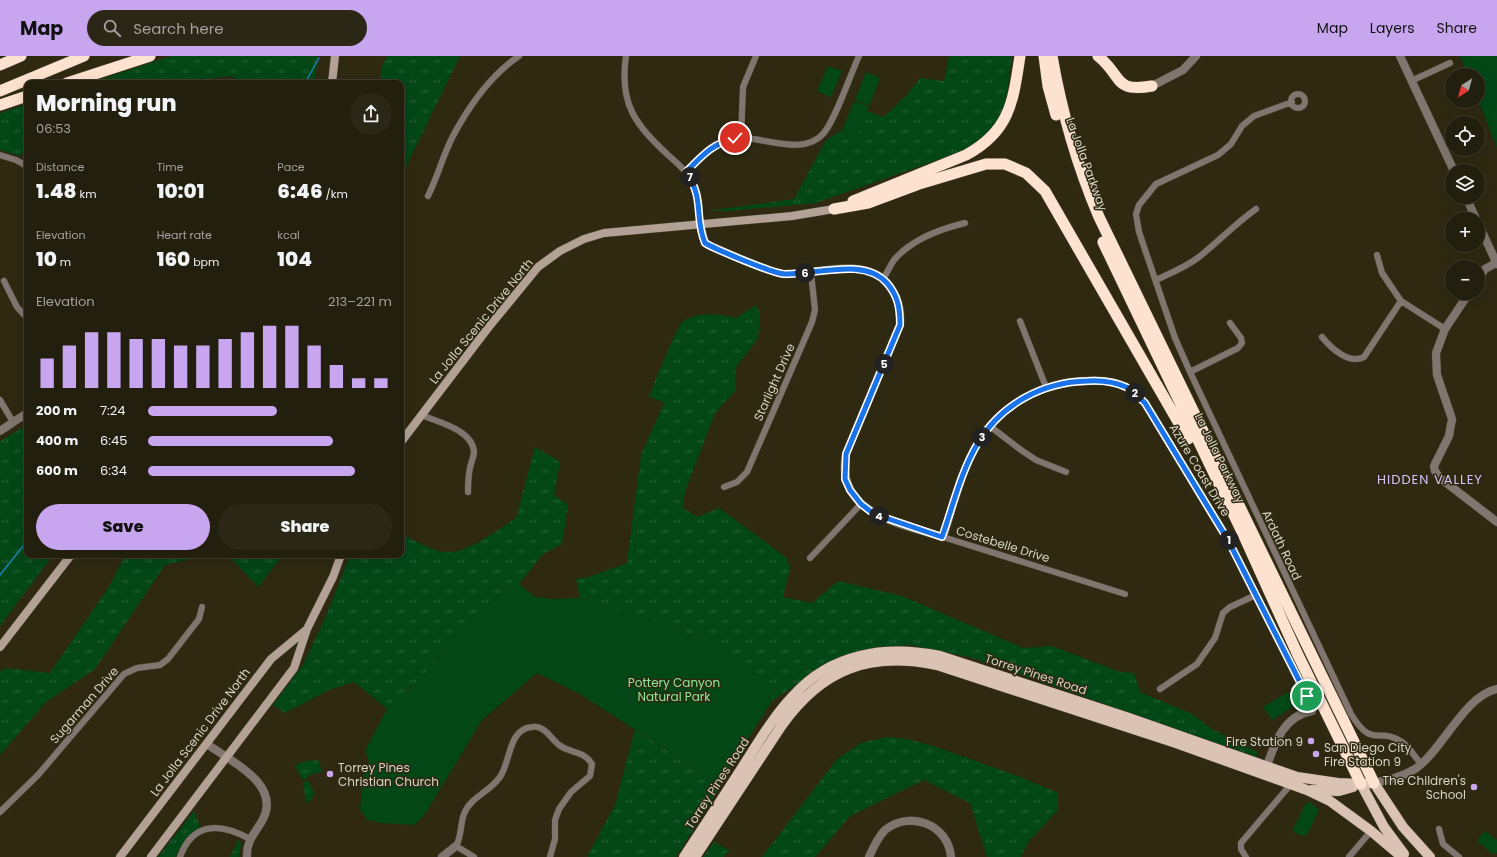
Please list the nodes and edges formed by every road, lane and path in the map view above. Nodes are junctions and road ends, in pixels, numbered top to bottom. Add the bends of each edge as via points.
1 (3, 56) edge
2 (21, 56) edge
3 (84, 56) edge
4 (150, 56) edge
5 (335, 56) edge
6 (518, 56) edge
7 (626, 56) edge
8 (756, 56) edge
9 (859, 56) edge
10 (1020, 56) edge
11 (1044, 56) edge
12 (1052, 56) edge
13 (1098, 56) edge
14 (1196, 56) edge
15 (1400, 56) edge
16 (0, 58) edge
17 (1450, 63) dead end
18 (0, 65) edge
19 (26, 80) edge
20 (76, 80) edge
21 (332, 80) edge
22 (24, 81) edge
23 (1411, 81) junction
24 (1152, 86) joint
25 (0, 91) edge
26 (24, 97) edge
27 (1292, 102) dead end
28 (0, 105) edge
29 (741, 138) junction
30 (0, 154) edge
31 (24, 164) edge
32 (1451, 164) edge
33 (686, 172) junction
34 (428, 196) dead end
35 (834, 209) junction
36 (1256, 209) dead end
37 (965, 223) dead end
38 (700, 225) junction
39 (1485, 238) edge
40 (1377, 256) dead end
41 (1497, 264) edge
42 (1485, 269) edge
43 (811, 273) junction
44 (883, 279) junction
45 (1156, 280) junction
46 (4, 282) dead end
47 (1464, 300) edge
48 (1401, 301) junction
49 (24, 315) edge
50 (1020, 321) dead end
51 (1230, 323) dead end
52 (1444, 329) junction
53 (1322, 337) dead end
54 (1190, 372) junction
55 (1046, 387) junction
56 (0, 400) edge
57 (24, 415) edge
58 (422, 415) junction
59 (13, 422) junction
60 (991, 427) junction
61 (0, 431) edge
62 (404, 438) edge
63 (1066, 472) dead end
64 (724, 488) dead end
65 (468, 492) dead end
66 (861, 504) junction
67 (1497, 522) edge
68 (1238, 526) junction
69 (942, 537) junction
70 (69, 558) edge
71 (340, 558) edge
72 (810, 558) dead end
73 (1124, 594) dead end
74 (1256, 595) junction
75 (202, 607) dead end
76 (307, 629) junction
77 (0, 647) edge
78 (1319, 668) junction
79 (1160, 689) dead end
80 (1497, 689) edge
81 (1340, 690) junction
82 (207, 744) junction
83 (226, 758) junction
84 (1421, 764) junction
85 (1266, 770) junction
86 (1374, 783) junction
87 (1291, 784) junction
88 (1361, 784) junction
89 (1307, 790) junction
90 (0, 812) edge
91 (1439, 829) dead end
92 (1371, 831) junction
93 (250, 839) junction
94 (456, 846) junction
95 (120, 857) edge
96 (151, 857) edge
97 (180, 857) edge
98 (247, 857) edge
99 (442, 857) edge
100 (474, 857) edge
101 (550, 857) edge
102 (684, 857) edge
103 (695, 857) edge
104 (869, 857) edge
105 (951, 857) edge
106 (1246, 857) edge
107 (1349, 857) edge
108 (1402, 857) edge
109 (1406, 857) edge
110 (1430, 857) edge
111 (1458, 857) edge

1 - 16 highway
2 - 18 highway
3 - 19 highway
4 - 20 highway
5 - 21 main road
6 - 34 street via 496,75 472,106 453,137
7 - 33 street via 625,89 631,113 646,134
8 - 29 street via 743,88
9 - 29 street via 823,134 801,146
10 - 35 highway via 1006,118 993,137 983,146
11 - 68 highway, La Jolla Parkway via 1057,121 1089,212
12 - 78 highway, La Jolla Parkway via 1070,141 1099,217
13 - 24 highway via 1110,66 1123,85 1134,89
14 - 24 street via 1183,70
15 - 23 street
17 - 23 street
22 - 25 highway
23 - 32 street
26 - 28 highway
27 - 45 street, Ardath Road via 1254,116 1242,126 1231,144 1218,155 1156,184 1148,192 1136,214 1138,232
29 - 33 street via 720,142 705,152
30 - 31 street
33 - 38 street via 696,190 700,206
35 - 38 main road, La Jolla Scenic Drive North
35 - 68 highway via 868,203 919,184 986,164 1005,164 1026,173 1045,191
36 - 45 street via 1199,257 1179,270
37 - 44 street via 923,238 894,261
38 - 43 street via 705,243 710,246 778,273
38 - 58 main road, La Jolla Scenic Drive North via 604,233 584,239 560,251 538,267
39 - 41 street
40 - 48 street via 1382,273
41 - 42 street
43 - 44 street via 865,269
43 - 64 street, Starlight Drive via 815,310 812,322 746,472 737,482
44 - 66 street, Costebelle Drive via 894,292 898,302 900,325 846,454 845,479
45 - 54 street, Ardath Road via 1175,338
46 - 49 street
47 - 52 street
48 - 52 street
48 - 53 street via 1364,357 1359,360 1352,360 1330,347
50 - 55 street
51 - 54 street via 1241,338 1242,343 1238,348
52 - 67 street via 1436,352 1436,364 1437,375 1452,419 1449,436 1434,466 1435,471 1440,478
54 - 81 street, Ardath Road
55 - 60 street via 1027,395 1002,414
55 - 74 street, Azure Coast Drive via 1074,381 1096,380 1125,386 1145,403 1228,540
56 - 59 street
57 - 59 street
58 - 62 main road, La Jolla Scenic Drive North
58 - 65 street via 459,431 467,436 473,445
59 - 61 street
60 - 63 street via 1036,460
60 - 69 street via 978,442 969,461
66 - 69 street, Costebelle Drive via 874,514
66 - 72 street
68 - 88 highway, La Jolla Parkway
69 - 73 street, Costebelle Drive
70 - 77 main road
71 - 76 main road, La Jolla Scenic Drive North via 333,578
74 - 79 street via 1223,613 1215,638 1197,664
74 - 85 street, Azure Coast Drive via 1312,711 1286,725 1278,736
75 - 90 street, Sugarman Drive via 199,620 168,659 160,665 137,668 124,674 38,775
76 - 82 main road, La Jolla Scenic Drive North via 271,659
76 - 83 main road, La Jolla Scenic Drive North via 294,668
78 - 81 highway via 1330,686
78 - 86 highway, La Jolla Parkway
80 - 84 street via 1476,700
81 - 84 street, Ardath Road via 1360,729 1374,736 1402,742
82 - 83 street
82 - 95 main road, La Jolla Scenic Drive North
83 - 93 street via 254,778 266,795 265,815
83 - 96 main road, La Jolla Scenic Drive North
84 - 86 street via 1398,777
85 - 87 main road, Torrey Pines Road
85 - 88 main road, Torrey Pines Road via 1315,781
85 - 102 main road, Torrey Pines Road via 1136,720 940,656 905,651 871,652 829,667 805,683 793,695 770,725
85 - 103 main road, Torrey Pines Road via 937,665 903,659 877,661 852,667 838,674 810,692 794,709
86 - 88 main road, Torrey Pines Road
86 - 110 main road via 1403,828
87 - 89 main road, Torrey Pines Road
87 - 106 street via 1241,843
88 - 89 main road via 1339,791
88 - 109 main road, La Jolla Parkway via 1384,827
89 - 92 main road, Torrey Pines Road via 1330,801
91 - 111 street via 1443,844
92 - 107 street
92 - 108 main road, Torrey Pines Road
93 - 97 street via 227,828 202,829 184,846
93 - 98 street
94 - 99 street
94 - 100 street
94 - 101 street via 464,814 472,800 500,778 514,739 522,730 533,726 542,728 559,744 586,755 592,764 590,776 571,792 559,809
104 - 105 street via 884,832 905,821 919,821 940,832 946,840

